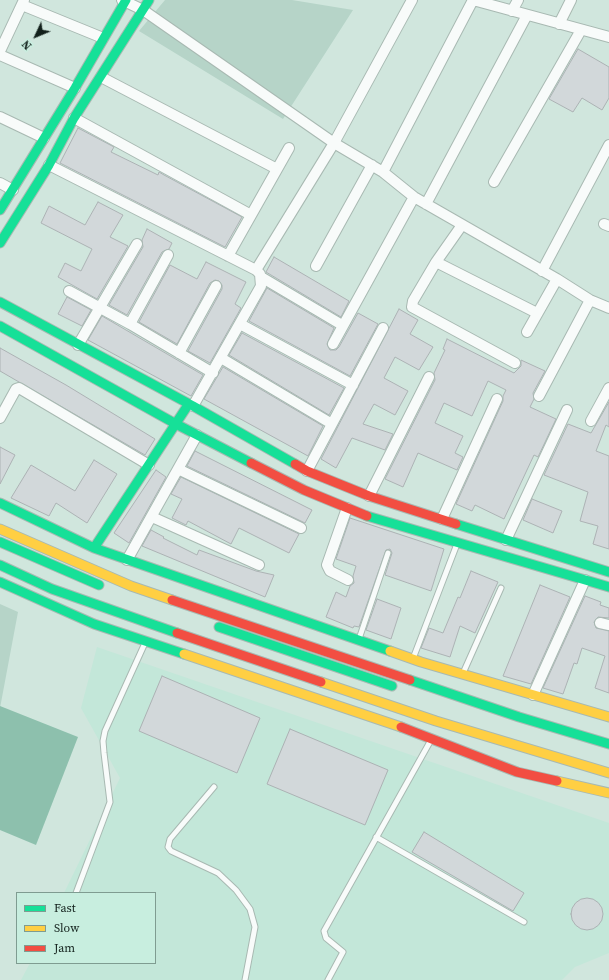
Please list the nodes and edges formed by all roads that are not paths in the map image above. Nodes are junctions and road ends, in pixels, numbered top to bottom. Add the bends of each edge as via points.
1 (124, 0) edge
2 (149, 0) edge
3 (412, 0) edge
4 (473, 0) edge
5 (518, 0) edge
6 (571, 0) edge
7 (23, 2) edge
8 (143, 10) junction
9 (512, 11) junction
10 (528, 15) junction
11 (559, 24) junction
12 (582, 30) junction
13 (608, 34) edge
14 (103, 38) junction
15 (0, 51) edge
16 (0, 55) edge
17 (101, 76) junction
18 (75, 88) junction
19 (0, 117) edge
20 (74, 118) junction
21 (44, 138) junction
22 (334, 143) junction
23 (609, 145) edge
24 (289, 148) dead end
25 (49, 165) junction
26 (372, 165) junction
27 (277, 169) junction
28 (383, 172) junction
29 (494, 182) dead end
30 (0, 183) edge
31 (12, 190) junction
32 (414, 197) junction
33 (426, 204) junction
34 (0, 210) edge
35 (251, 215) junction
36 (462, 225) junction
37 (0, 243) edge
38 (137, 244) dead end
39 (168, 255) dead end
40 (228, 256) junction
41 (436, 262) junction
42 (316, 266) dead end
43 (542, 271) junction
44 (259, 274) junction
45 (557, 279) junction
46 (216, 286) dead end
47 (69, 291) dead end
48 (590, 300) junction
49 (0, 302) edge
50 (101, 308) junction
51 (609, 308) edge
52 (537, 313) junction
53 (130, 324) junction
54 (240, 324) junction
55 (342, 325) junction
56 (0, 326) edge
57 (383, 328) dead end
58 (527, 332) dead end
59 (333, 344) dead end
60 (78, 345) junction
61 (179, 353) junction
62 (221, 358) junction
63 (515, 363) dead end
64 (213, 373) junction
65 (429, 377) dead end
66 (353, 385) junction
67 (609, 388) edge
68 (539, 396) dead end
69 (497, 398) dead end
70 (190, 405) junction
71 (567, 410) dead end
72 (0, 418) edge
73 (591, 421) dead end
74 (176, 424) junction
75 (332, 424) junction
76 (197, 435) junction
77 (149, 465) junction
78 (178, 469) junction
79 (307, 471) junction
80 (369, 496) junction
81 (0, 503) edge
82 (347, 508) junction
83 (152, 516) junction
84 (0, 519) edge
85 (442, 519) junction
86 (301, 528) dead end
87 (0, 529) edge
88 (506, 540) junction
89 (0, 542) edge
90 (458, 543) junction
91 (94, 548) junction
92 (388, 553) dead end
93 (127, 560) junction
94 (0, 565) edge
95 (259, 566) dead end
96 (123, 572) dead end
97 (609, 572) edge
98 (348, 580) dead end
99 (585, 580) junction
100 (0, 582) edge
101 (609, 587) edge
102 (107, 588) dead end
103 (501, 588) dead end
104 (212, 625) dead end
105 (359, 640) junction
106 (145, 641) junction
107 (412, 659) junction
108 (403, 668) dead end
109 (462, 674) junction
110 (400, 688) dead end
111 (464, 688) dead end
112 (533, 696) junction
113 (460, 707) dead end
114 (609, 717) edge
115 (432, 738) junction
116 (609, 744) edge
117 (594, 750) dead end
118 (609, 772) edge
119 (214, 787) dead end
120 (609, 793) edge
121 (376, 837) junction
122 (76, 892) edge
123 (524, 922) dead end
124 (245, 980) edge
125 (328, 980) edge

1 - 8 street
1 - 14 main road
2 - 8 main road
3 - 22 street
4 - 9 street
4 - 28 street
5 - 9 street
6 - 11 street
7 - 14 street
7 - 15 street
8 - 17 main road
8 - 22 street
9 - 10 street
10 - 11 street
10 - 33 street
11 - 12 street
12 - 13 street
12 - 29 street
14 - 18 main road
16 - 18 street
17 - 20 main road
17 - 27 street
18 - 21 main road
19 - 21 street
20 - 25 main road
20 - 35 street
21 - 31 main road
22 - 26 street
22 - 44 street
23 - 43 street
24 - 27 street
25 - 37 main road
25 - 40 street
26 - 28 street
26 - 42 street
27 - 35 street
28 - 32 street
30 - 31 street
31 - 34 main road
32 - 33 street
32 - 55 street
33 - 36 street
35 - 40 street
36 - 41 street
36 - 43 street
38 - 50 street
39 - 53 street
40 - 44 street
41 - 52 street
41 - 63 street via 412,307
43 - 45 street
44 - 54 street via 261,286
44 - 55 street
45 - 48 street
45 - 52 street
46 - 61 street
47 - 50 street
48 - 51 street
48 - 68 street
49 - 60 main road
50 - 53 street
50 - 60 street
52 - 58 street
53 - 61 street
54 - 62 street
54 - 66 street
55 - 59 street
56 - 74 main road
57 - 66 street
60 - 70 main road
61 - 64 street
62 - 64 street
62 - 75 street
64 - 70 street
65 - 80 street
66 - 75 street
67 - 73 street
69 - 85 street
70 - 74 main road
70 - 79 main road
71 - 88 street
72 - 77 street via 16,389 20,388
74 - 76 main road
74 - 77 main road
75 - 79 street
76 - 78 street
76 - 82 main road via 304,490
77 - 91 main road
78 - 83 street
78 - 86 street
79 - 80 main road
80 - 85 main road
81 - 91 main road
82 - 90 main road
82 - 98 street via 327,565 330,571
83 - 93 street
83 - 95 street
84 - 96 main road
85 - 88 main road
87 - 116 main road via 131,586 519,717
88 - 97 main road
89 - 102 main road
90 - 99 main road
90 - 107 lane
91 - 93 main road
92 - 105 lane
93 - 105 main road
94 - 118 main road via 52,589 123,615 436,722
99 - 101 main road
99 - 112 street
100 - 106 main road via 94,624
103 - 109 lane
104 - 110 main road
105 - 107 main road
106 - 115 main road
106 - 122 lane via 106,731 104,753 110,802
107 - 109 main road
108 - 111 main road
109 - 112 main road
112 - 114 main road
113 - 117 main road
115 - 120 main road via 517,772
115 - 121 lane
119 - 124 lane via 170,839 168,847 171,851 218,873 236,890 250,909 255,927
121 - 123 lane
121 - 125 lane via 324,931 326,938 343,952

